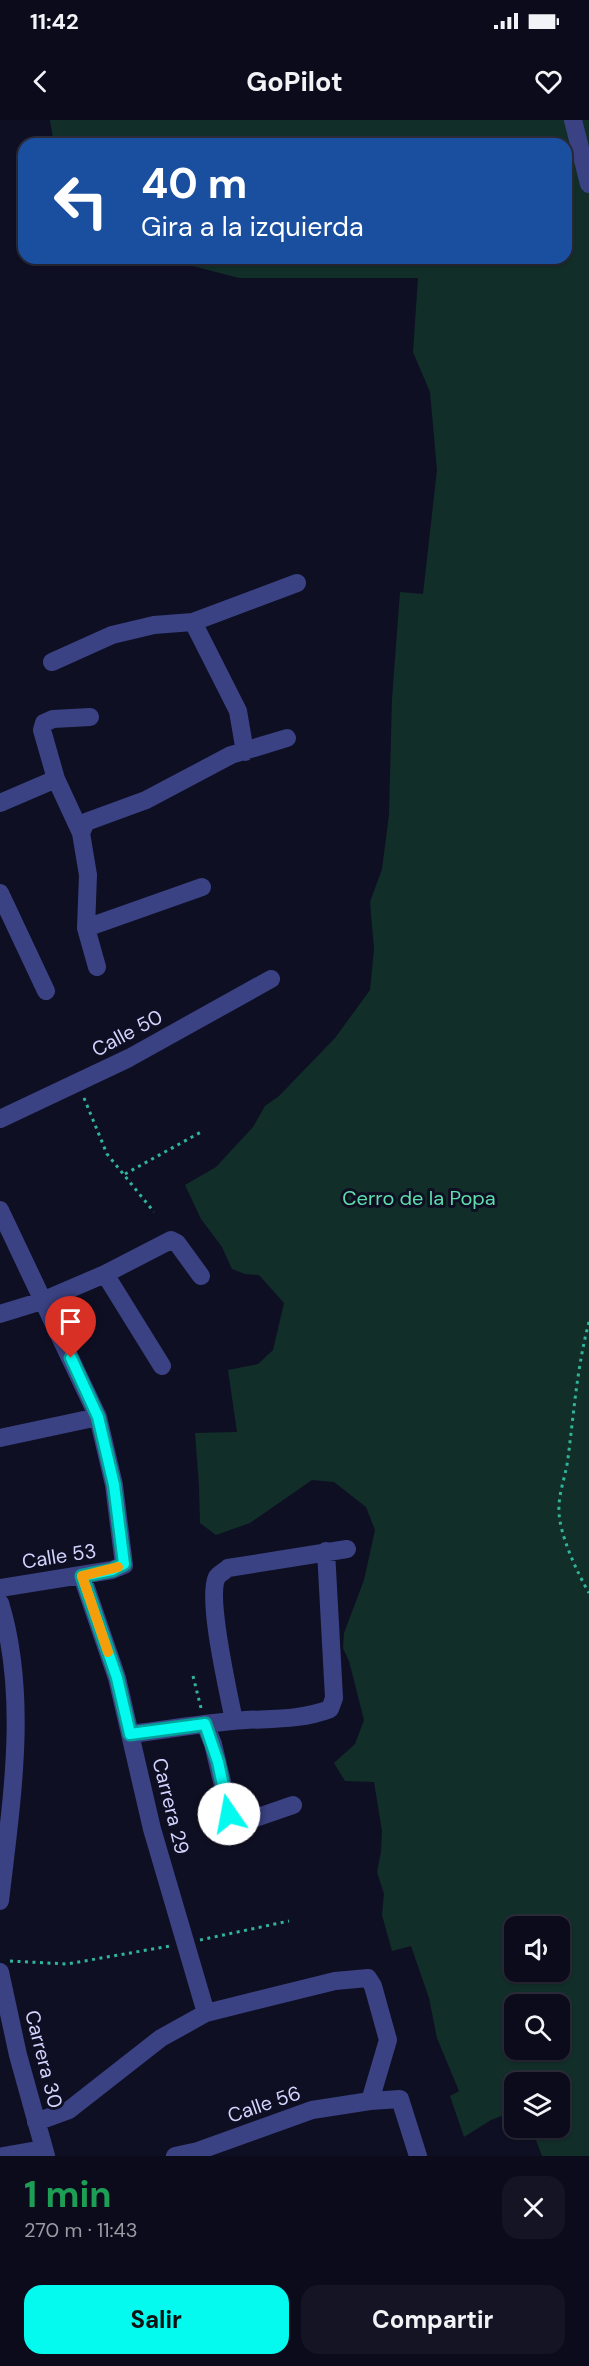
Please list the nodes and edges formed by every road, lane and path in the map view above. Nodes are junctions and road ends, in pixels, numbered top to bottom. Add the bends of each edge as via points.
1 (573, 120) edge
2 (589, 184) edge
3 (297, 583) dead end
4 (193, 622) junction
5 (52, 662) dead end
6 (90, 717) dead end
7 (287, 738) dead end
8 (245, 752) junction
9 (56, 779) junction
10 (0, 803) edge
11 (81, 833) junction
12 (202, 887) dead end
13 (0, 893) edge
14 (86, 928) junction
15 (97, 967) dead end
16 (271, 979) dead end
17 (46, 991) dead end
18 (79, 1084) junction
19 (0, 1119) edge
20 (201, 1132) dead end
21 (125, 1174) junction
22 (0, 1210) edge
23 (154, 1212) dead end
24 (105, 1274) junction
25 (201, 1276) dead end
26 (42, 1301) junction
27 (0, 1314) edge
28 (589, 1322) edge
29 (162, 1366) dead end
30 (98, 1417) junction
31 (0, 1438) edge
32 (347, 1549) dead end
33 (326, 1551) junction
34 (82, 1576) junction
35 (0, 1588) edge
36 (589, 1593) edge
37 (0, 1603) edge
38 (193, 1676) dead end
39 (234, 1721) junction
40 (205, 1724) junction
41 (130, 1734) junction
42 (293, 1805) dead end
43 (0, 1901) edge
44 (289, 1921) dead end
45 (185, 1943) junction
46 (0, 1960) edge
47 (0, 1972) edge
48 (206, 2013) junction
49 (370, 2101) junction
50 (36, 2122) junction
51 (45, 2152) edge
52 (199, 2154) edge
53 (3, 2156) edge
54 (175, 2156) edge
55 (418, 2156) edge

1 - 2 street
3 - 4 street
4 - 5 street via 154,625 112,635
4 - 8 street via 238,711
6 - 9 street via 44,723 42,730
7 - 8 street
8 - 11 street via 231,755 147,800 86,822
9 - 10 street
9 - 11 street
11 - 14 street via 88,875
12 - 14 street
13 - 17 street
14 - 15 street
16 - 18 street, Calle 50
18 - 19 street, Calle 50
18 - 21 path via 100,1142
20 - 21 path
21 - 23 path
22 - 26 street
24 - 25 street via 171,1240
24 - 26 street
24 - 29 street
26 - 27 street
26 - 30 street
28 - 36 path via 574,1391 559,1512 563,1533
30 - 31 street
30 - 34 street, Calle 53 via 114,1485 124,1564
32 - 33 street
33 - 39 street via 334,1698 330,1709 279,1719
33 - 39 street via 228,1568 218,1577 214,1592 218,1634
34 - 35 street, Calle 53
34 - 41 street, Carrera 29 via 117,1678
37 - 43 street via 8,1629 15,1719 13,1784
38 - 40 path
39 - 40 street
40 - 41 street
40 - 42 street via 231,1819 244,1822
41 - 45 street, Carrera 29
44 - 45 path
45 - 46 path via 67,1964
45 - 48 street, Carrera 29
47 - 50 street, Carrera 30
48 - 49 street via 335,1981 368,1978 388,2040
48 - 50 street via 160,2038 63,2114
49 - 52 street, Calle 56 via 312,2110
49 - 55 street, Calle 56 via 400,2099
50 - 51 street, Carrera 30
51 - 53 street
52 - 54 street, Calle 56

